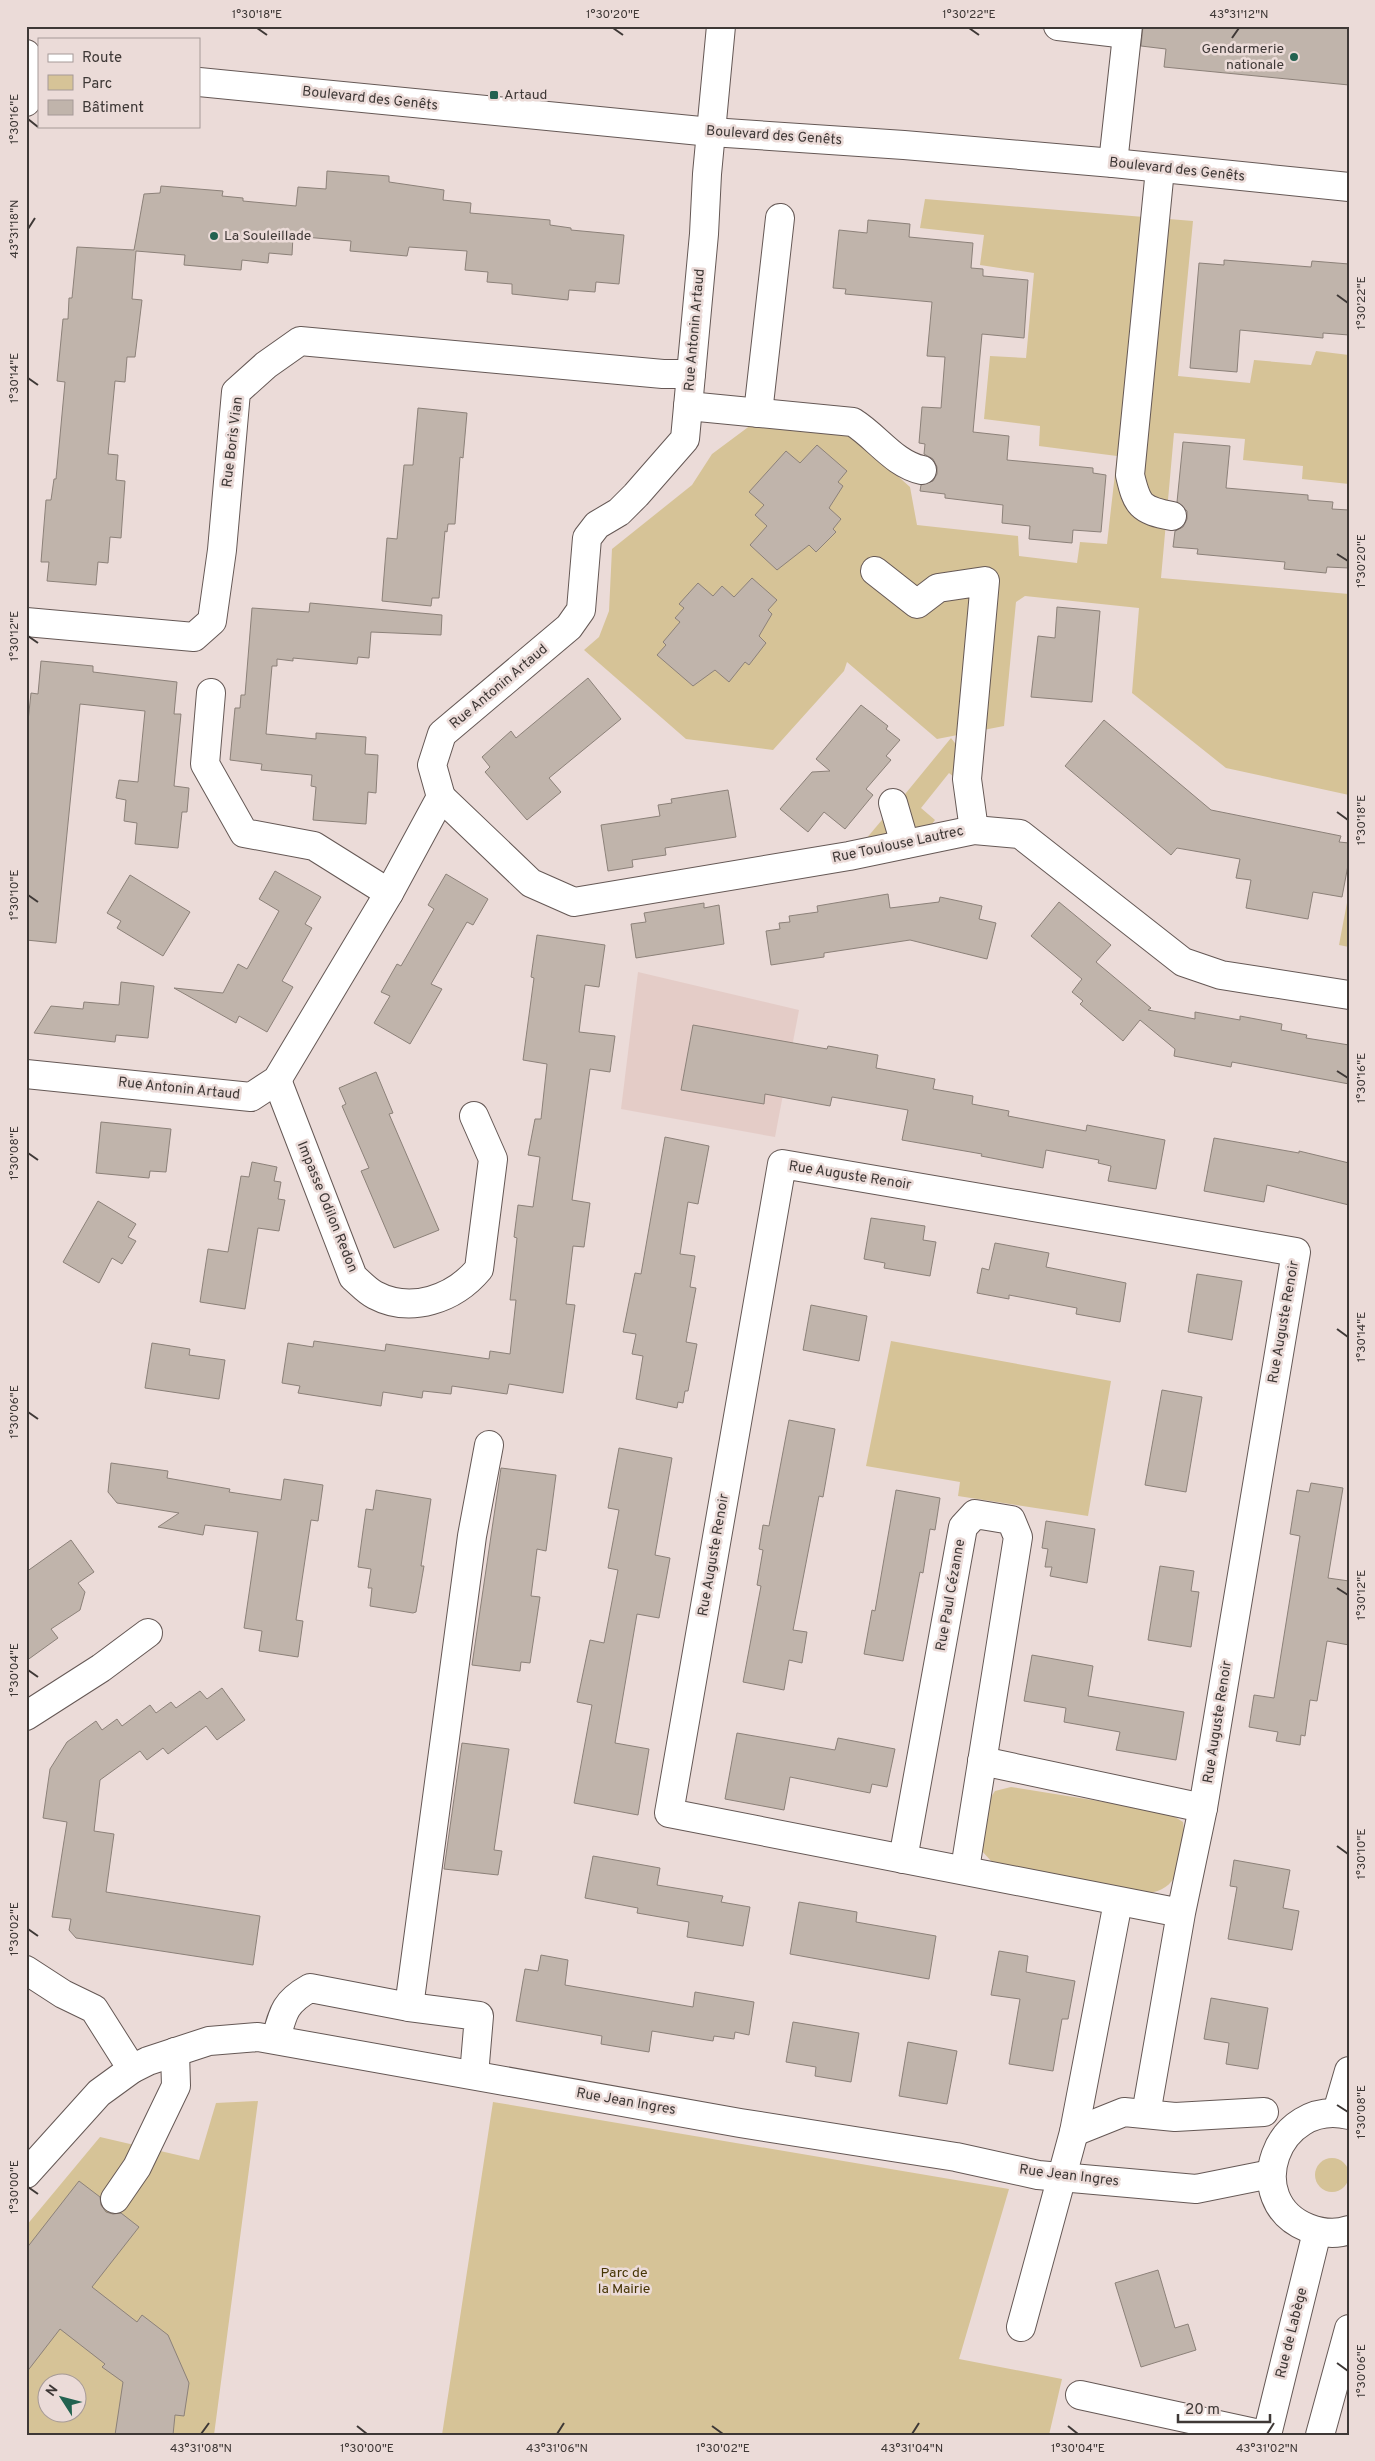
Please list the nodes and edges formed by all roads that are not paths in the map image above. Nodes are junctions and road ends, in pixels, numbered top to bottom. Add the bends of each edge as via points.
1 (721, 26) edge
2 (1058, 26) edge
3 (1127, 30) edge
4 (34, 65) edge
5 (200, 82) edge
6 (26, 102) edge
7 (711, 132) junction
8 (1113, 163) junction
9 (1160, 169) junction
10 (1349, 187) edge
11 (780, 218) dead end
12 (691, 374) junction
13 (688, 406) junction
14 (758, 413) junction
15 (922, 470) dead end
16 (1172, 516) dead end
17 (875, 571) dead end
18 (26, 622) edge
19 (211, 692) dead end
20 (441, 797) junction
21 (893, 803) dead end
22 (974, 830) junction
23 (905, 844) junction
24 (389, 893) junction
25 (1349, 996) edge
26 (26, 1074) edge
27 (277, 1080) junction
28 (474, 1116) dead end
29 (489, 1445) dead end
30 (148, 1633) dead end
31 (26, 1716) edge
32 (982, 1761) junction
33 (1204, 1808) junction
34 (903, 1859) junction
35 (965, 1870) junction
36 (1118, 1902) junction
37 (1182, 1913) junction
38 (26, 1970) edge
39 (409, 2007) junction
40 (276, 2039) junction
41 (175, 2052) junction
42 (132, 2070) junction
43 (1349, 2071) edge
44 (474, 2075) junction
45 (1264, 2112) dead end
46 (1146, 2114) junction
47 (1343, 2114) edge
48 (1074, 2132) junction
49 (26, 2174) edge
50 (1271, 2174) junction
51 (1062, 2177) junction
52 (115, 2199) dead end
53 (1349, 2230) edge
54 (1317, 2232) junction
55 (1021, 2328) dead end
56 (1349, 2329) edge
57 (1080, 2395) dead end
58 (1266, 2435) edge
59 (1320, 2435) edge

1 - 7 street, Rue Antonin Artaud
2 - 3 street
3 - 8 street
4 - 6 street via 35,86
5 - 7 street, Boulevard des Genêts
7 - 8 street, Boulevard des Genêts
7 - 12 street, Rue Antonin Artaud
8 - 9 street, Boulevard des Genêts
9 - 10 street, Boulevard des Genêts
9 - 16 street via 1130,474 1136,498 1151,512
11 - 14 street
12 - 13 street, Rue Antonin Artaud
12 - 18 street, Rue Boris Vian via 300,341 236,392 222,550 212,621 194,636
13 - 14 street
13 - 20 street, Rue Antonin Artaud via 685,439 636,495 587,538 581,610 569,627 442,734 432,765
14 - 15 street via 853,422 908,467
17 - 22 street via 917,604 938,588 985,581 967,779
19 - 24 street via 205,764 244,833 314,846
20 - 23 street, Rue Toulouse Lautrec via 531,882 574,902
20 - 24 street, Rue Antonin Artaud
21 - 23 street
22 - 23 street, Rue Toulouse Lautrec
22 - 25 street, Rue Toulouse Lautrec via 1020,834 1183,962 1221,975
24 - 27 street, Rue Antonin Artaud
26 - 27 street, Rue Antonin Artaud via 251,1097
27 - 28 street, Impasse Odilon Redon via 353,1277 374,1294 394,1302 428,1303 468,1283 479,1269 493,1160
29 - 39 street via 472,1536
30 - 31 street via 101,1668
32 - 33 street
32 - 34 street, Rue Paul Cézanne via 1018,1537 1011,1520 975,1514 963,1527
32 - 35 street, Rue Paul Cézanne
33 - 34 street, Rue Auguste Renoir via 1296,1252 782,1164 669,1813
33 - 37 street, Rue Auguste Renoir
34 - 35 street, Rue Auguste Renoir
35 - 36 street, Rue Auguste Renoir
36 - 37 street, Rue Auguste Renoir
36 - 48 street
37 - 46 street, Rue Auguste Renoir
38 - 42 street via 94,2009
39 - 40 street via 310,1988 296,1996 283,2011
39 - 44 street via 479,2016
40 - 41 street, Rue Jean Ingres via 258,2037 209,2041
40 - 44 street, Rue Jean Ingres
41 - 42 street, Rue Jean Ingres
41 - 52 street via 176,2086 137,2168
42 - 49 street, Rue Jean Ingres via 99,2093
43 - 47 street
44 - 51 street, Rue Jean Ingres
45 - 46 street via 1175,2117
46 - 48 street via 1124,2112
47 - 50 street via 1317,2114 1299,2122 1284,2136 1274,2154
48 - 51 street
50 - 51 street, Rue Jean Ingres via 1196,2189
50 - 54 street via 1280,2204 1296,2221
51 - 55 street
53 - 54 street
54 - 58 street, Rue de Labège
56 - 59 street
57 - 58 street

